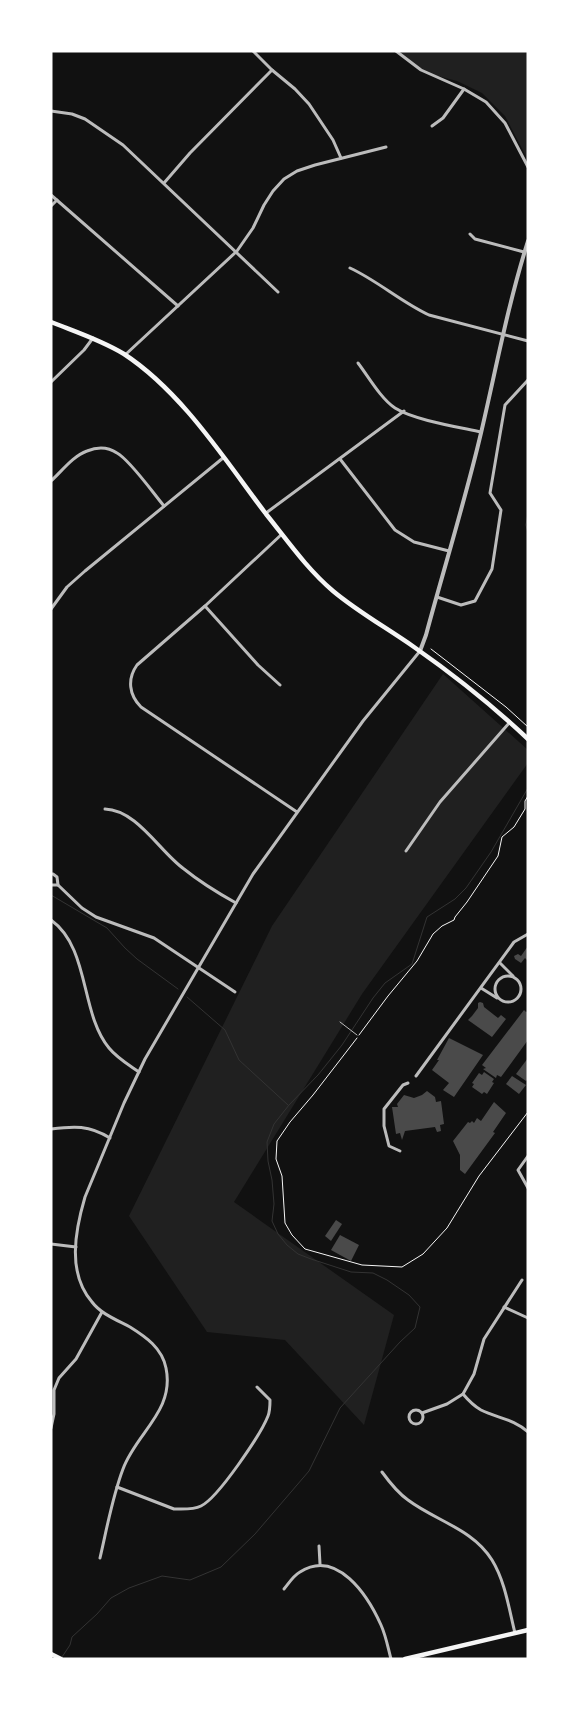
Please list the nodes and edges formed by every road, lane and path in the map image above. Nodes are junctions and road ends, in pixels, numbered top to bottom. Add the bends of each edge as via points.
1 (253, 51) edge
2 (396, 51) edge
3 (272, 70) junction
4 (464, 88) junction
5 (51, 111) edge
6 (432, 126) dead end
7 (386, 147) dead end
8 (341, 158) junction
9 (528, 167) edge
10 (164, 183) junction
11 (51, 195) edge
12 (56, 200) junction
13 (51, 206) edge
14 (470, 234) dead end
15 (528, 241) edge
16 (237, 251) junction
17 (524, 252) junction
18 (350, 268) dead end
19 (278, 292) dead end
20 (178, 306) junction
21 (51, 322) edge
22 (504, 334) junction
23 (93, 338) junction
24 (528, 341) edge
25 (125, 355) junction
26 (358, 362) dead end
27 (528, 380) edge
28 (51, 382) edge
29 (404, 411) junction
30 (481, 432) junction
31 (223, 458) junction
32 (340, 460) junction
33 (51, 481) edge
34 (164, 506) junction
35 (266, 513) junction
36 (282, 534) junction
37 (449, 551) junction
38 (436, 597) junction
39 (206, 606) junction
40 (51, 609) edge
41 (430, 649) dead end
42 (420, 652) junction
43 (280, 685) dead end
44 (510, 722) junction
45 (528, 727) edge
46 (528, 739) edge
47 (105, 809) dead end
48 (297, 812) junction
49 (406, 851) dead end
50 (51, 874) edge
51 (51, 885) edge
52 (58, 885) junction
53 (236, 903) junction
54 (51, 920) edge
55 (528, 934) edge
56 (500, 962) junction
57 (198, 967) junction
58 (515, 978) junction
59 (481, 988) junction
60 (235, 992) dead end
61 (500, 1000) junction
62 (340, 1022) dead end
63 (357, 1035) dead end
64 (139, 1072) junction
65 (416, 1076) dead end
66 (408, 1083) dead end
67 (51, 1129) edge
68 (110, 1138) junction
69 (400, 1151) dead end
70 (528, 1157) edge
71 (528, 1188) edge
72 (51, 1244) edge
73 (76, 1247) junction
74 (522, 1280) dead end
75 (504, 1307) junction
76 (102, 1312) junction
77 (528, 1318) edge
78 (257, 1387) dead end
79 (463, 1394) junction
80 (422, 1413) junction
81 (51, 1428) edge
82 (528, 1432) edge
83 (382, 1472) dead end
84 (117, 1487) junction
85 (319, 1546) dead end
86 (100, 1558) dead end
87 (320, 1564) junction
88 (284, 1588) dead end
89 (528, 1630) edge
90 (515, 1634) junction
91 (51, 1654) edge
92 (61, 1659) edge
93 (391, 1659) edge
94 (405, 1659) edge

1 - 3 street
2 - 4 street via 421,70
3 - 8 street via 309,104
3 - 10 street via 190,152
4 - 6 street via 443,118
4 - 9 street via 486,102 502,118
5 - 10 street via 72,114 98,127
7 - 8 street
8 - 16 street via 297,171 284,179 273,191
10 - 16 street
11 - 12 street
12 - 13 street
12 - 20 street
14 - 17 street via 475,239
15 - 17 street
16 - 19 street
16 - 20 street
17 - 22 street
18 - 22 street via 418,310
20 - 25 street
21 - 23 main road
22 - 24 street
22 - 30 street
23 - 25 main road
23 - 28 street
25 - 31 main road via 162,385
26 - 29 street via 394,408
27 - 38 street via 505,405 490,494 501,510 492,570 475,601 461,605
29 - 30 street via 420,418
29 - 32 street
30 - 37 street
31 - 34 street
31 - 35 main road
32 - 35 street
32 - 37 street via 395,530 414,542
33 - 34 street via 86,451 109,449 126,460
34 - 40 street via 67,587
35 - 36 main road
36 - 39 street
36 - 42 main road via 333,591
37 - 38 street
38 - 42 street
39 - 43 street
39 - 48 street via 137,665 130,679 132,694 142,707
41 - 45 path
42 - 44 main road
42 - 48 street via 379,700
44 - 46 main road
44 - 49 street via 440,802
47 - 53 street via 125,814 183,869
48 - 53 street
50 - 52 street via 57,877
51 - 52 street
52 - 57 street via 96,918 154,938
53 - 57 street
54 - 64 street via 72,946 95,1023 103,1038 118,1057
55 - 56 street via 514,942
56 - 58 street
56 - 59 street
57 - 60 street
57 - 64 street
58 - 61 street via 506,976 496,984 495,992
58 - 61 street via 522,989 519,997 512,1002
59 - 61 street
59 - 65 street
62 - 63 lane
64 - 68 street
66 - 69 street via 384,1109 389,1146
67 - 68 street via 82,1127 97,1130
68 - 73 street via 80,1213
70 - 71 street via 518,1170
72 - 73 street
73 - 76 street via 74,1262 78,1277 91,1302
74 - 75 street
75 - 77 street
75 - 79 street via 484,1339 474,1374
76 - 81 street via 76,1359 59,1378 54,1390
76 - 84 street via 142,1334 160,1353 166,1368 165,1400 128,1458
78 - 84 street via 270,1400 269,1414 255,1440 217,1493 201,1506 174,1509
79 - 80 street
79 - 82 street via 480,1409 512,1421
80 - 80 street via 418,1410 409,1417 416,1424 421,1422
83 - 90 street via 408,1500 462,1531 486,1551 498,1572
84 - 86 street
85 - 87 street
87 - 88 street via 300,1571
87 - 93 street via 337,1569 360,1591 382,1626
89 - 90 main road
90 - 94 main road
91 - 92 main road

